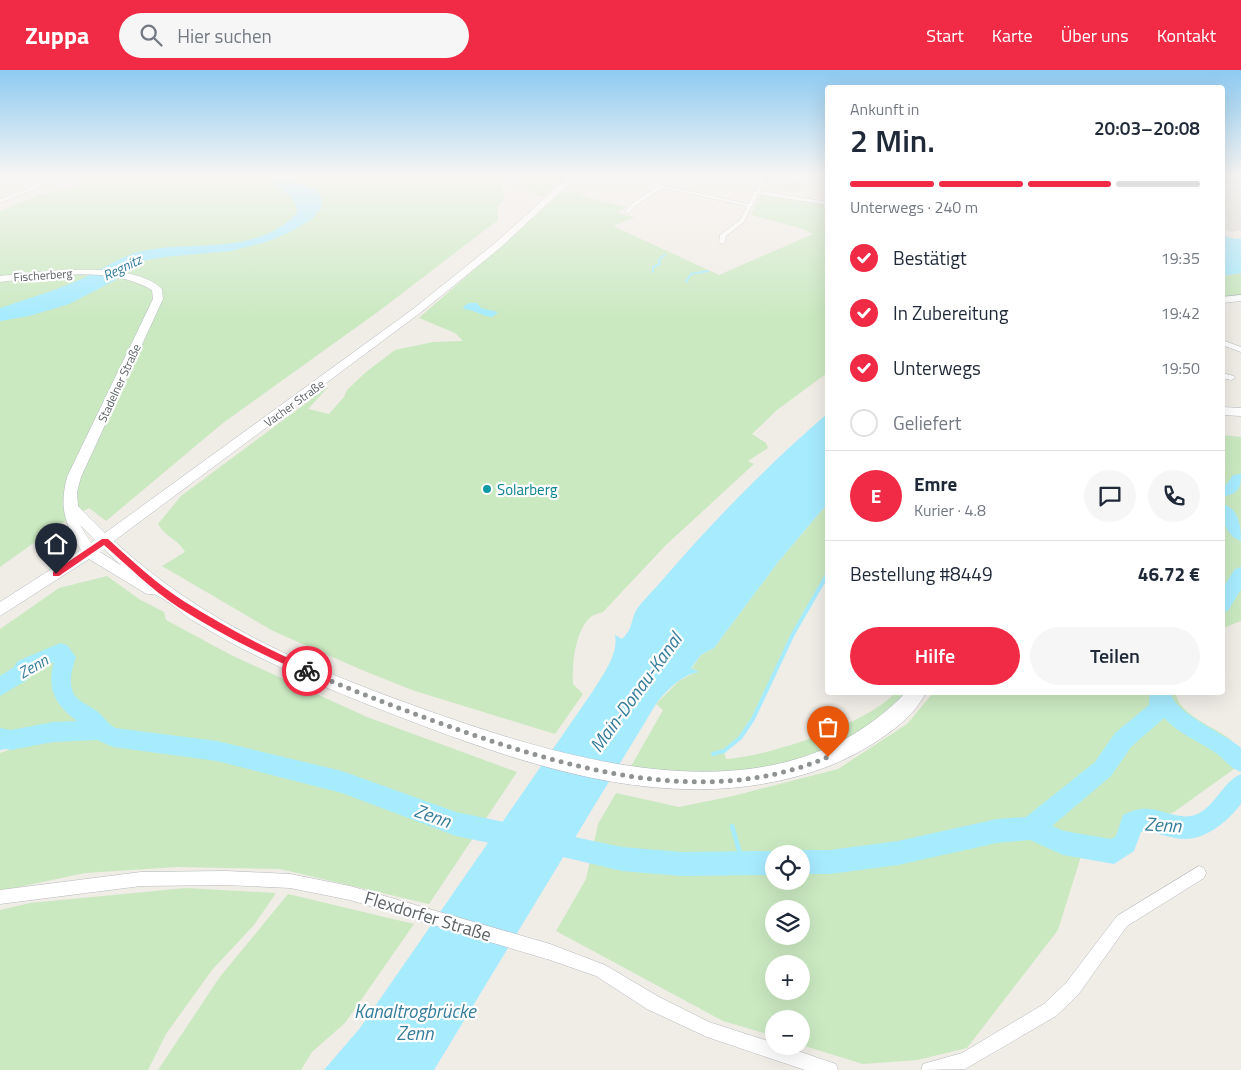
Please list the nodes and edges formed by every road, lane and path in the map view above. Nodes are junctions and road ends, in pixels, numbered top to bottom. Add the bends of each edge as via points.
1 (521, 223) edge
2 (740, 223) edge
3 (722, 242) dead end
4 (126, 278) joint
5 (0, 279) edge
6 (1241, 298) edge
7 (1225, 300) edge
8 (1225, 343) edge
9 (1241, 350) edge
10 (1225, 376) edge
11 (1232, 378) dead end
12 (1225, 411) edge
13 (1241, 412) edge
14 (72, 508) junction
15 (105, 540) junction
16 (89, 552) junction
17 (169, 597) junction
18 (0, 610) edge
19 (915, 695) edge
20 (1199, 874) dead end
21 (0, 897) edge
22 (830, 1070) edge
23 (929, 1070) edge

1 - 15 main road, Vacher Straße via 366,351
2 - 3 street via 723,235
4 - 5 main road, Fischerberg via 86,273
4 - 14 main road, Stadelner Straße via 150,284 157,289 158,299 74,477 70,492
6 - 7 main road
8 - 9 street
10 - 11 street
12 - 13 main road
14 - 15 main road, Stadelner Straße
14 - 16 main road, Stadelner Straße via 72,523
15 - 16 main road, Vacher Straße
15 - 17 main road, Stadelner Straße
16 - 17 main road, Stadelner Straße via 130,579
16 - 18 main road, Vacher Straße
17 - 19 main road, Stadelner Straße via 261,650 364,696 515,750 667,781 726,781 774,775 823,760 874,734
20 - 23 street via 1122,921 1072,989 1050,1010 965,1061
21 - 22 street, Flexdorfer Straße via 141,879 290,881 350,892 592,967 706,1030

